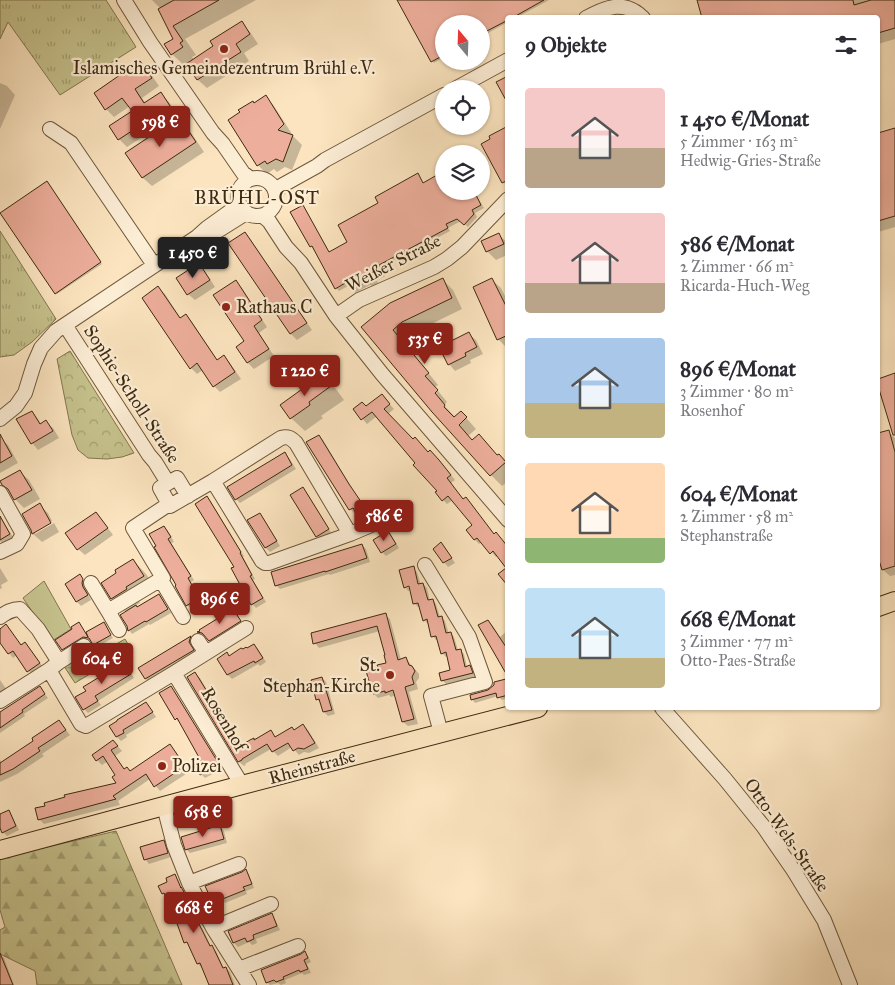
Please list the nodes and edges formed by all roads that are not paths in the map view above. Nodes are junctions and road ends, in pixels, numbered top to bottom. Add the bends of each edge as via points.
1 (124, 0) edge
2 (592, 15) edge
3 (641, 15) edge
4 (505, 62) edge
5 (471, 80) edge
6 (435, 100) edge
7 (50, 130) dead end
8 (213, 133) junction
9 (250, 179) junction
10 (272, 187) junction
11 (239, 189) junction
12 (505, 202) edge
13 (243, 209) junction
14 (268, 211) junction
15 (154, 265) junction
16 (336, 316) junction
17 (65, 325) junction
18 (0, 420) edge
19 (213, 481) junction
20 (168, 483) junction
21 (188, 496) junction
22 (1, 497) edge
23 (169, 504) junction
24 (390, 517) dead end
25 (505, 517) edge
26 (350, 534) junction
27 (0, 552) edge
28 (426, 565) dead end
29 (161, 580) junction
30 (91, 583) dead end
31 (895, 602) edge
32 (880, 606) edge
33 (108, 611) junction
34 (0, 616) edge
35 (183, 617) dead end
36 (246, 628) dead end
37 (119, 630) dead end
38 (198, 641) dead end
39 (84, 646) dead end
40 (206, 654) junction
41 (54, 666) junction
42 (174, 673) junction
43 (0, 701) edge
44 (530, 710) edge
45 (671, 714) edge
46 (441, 733) junction
47 (242, 785) junction
48 (165, 806) junction
49 (0, 850) edge
50 (239, 864) dead end
51 (189, 883) junction
52 (271, 904) dead end
53 (213, 928) junction
54 (298, 946) dead end
55 (239, 969) junction
56 (249, 985) edge
57 (850, 985) edge

1 - 8 street
2 - 3 street via 613,4 624,3 636,8
4 - 5 street
6 - 10 street via 281,186
7 - 15 street via 71,143
8 - 9 street
8 - 11 street
9 - 10 street via 261,178
9 - 11 street
10 - 14 street via 276,198
11 - 13 street via 238,200
12 - 16 street, Weißer Straße via 447,259 359,300
13 - 14 street via 257,217
13 - 15 street via 207,228
14 - 16 street via 269,221
15 - 17 street
16 - 25 street
17 - 18 street via 41,348 25,393
17 - 20 street, Sophie-Scholl-Straße
19 - 21 street
19 - 26 street via 262,562 269,563
19 - 26 street via 281,438 291,438
20 - 21 street, Sophie-Scholl-Straße via 177,478
20 - 23 street, Sophie-Scholl-Straße via 160,488
21 - 23 street
22 - 27 street via 23,534 17,544
23 - 29 street via 132,528 163,578
24 - 26 street
28 - 46 street via 469,637 485,682 431,696
29 - 33 street
29 - 35 street
30 - 33 street
31 - 32 main road
33 - 37 street
34 - 41 street via 20,609 38,629
36 - 40 street
38 - 40 street
39 - 41 street
40 - 42 street
41 - 42 street via 85,726
41 - 43 street
42 - 47 street, Rosenhof
44 - 46 main road, Rheinstraße
45 - 57 street, Otto-Wels-Straße via 752,813 794,872 824,920
46 - 47 main road, Rheinstraße
47 - 48 main road, Rheinstraße
48 - 49 main road, Rheinstraße
48 - 51 street via 174,845
50 - 51 street
51 - 53 street
52 - 53 street
53 - 55 street
54 - 55 street
55 - 56 street

